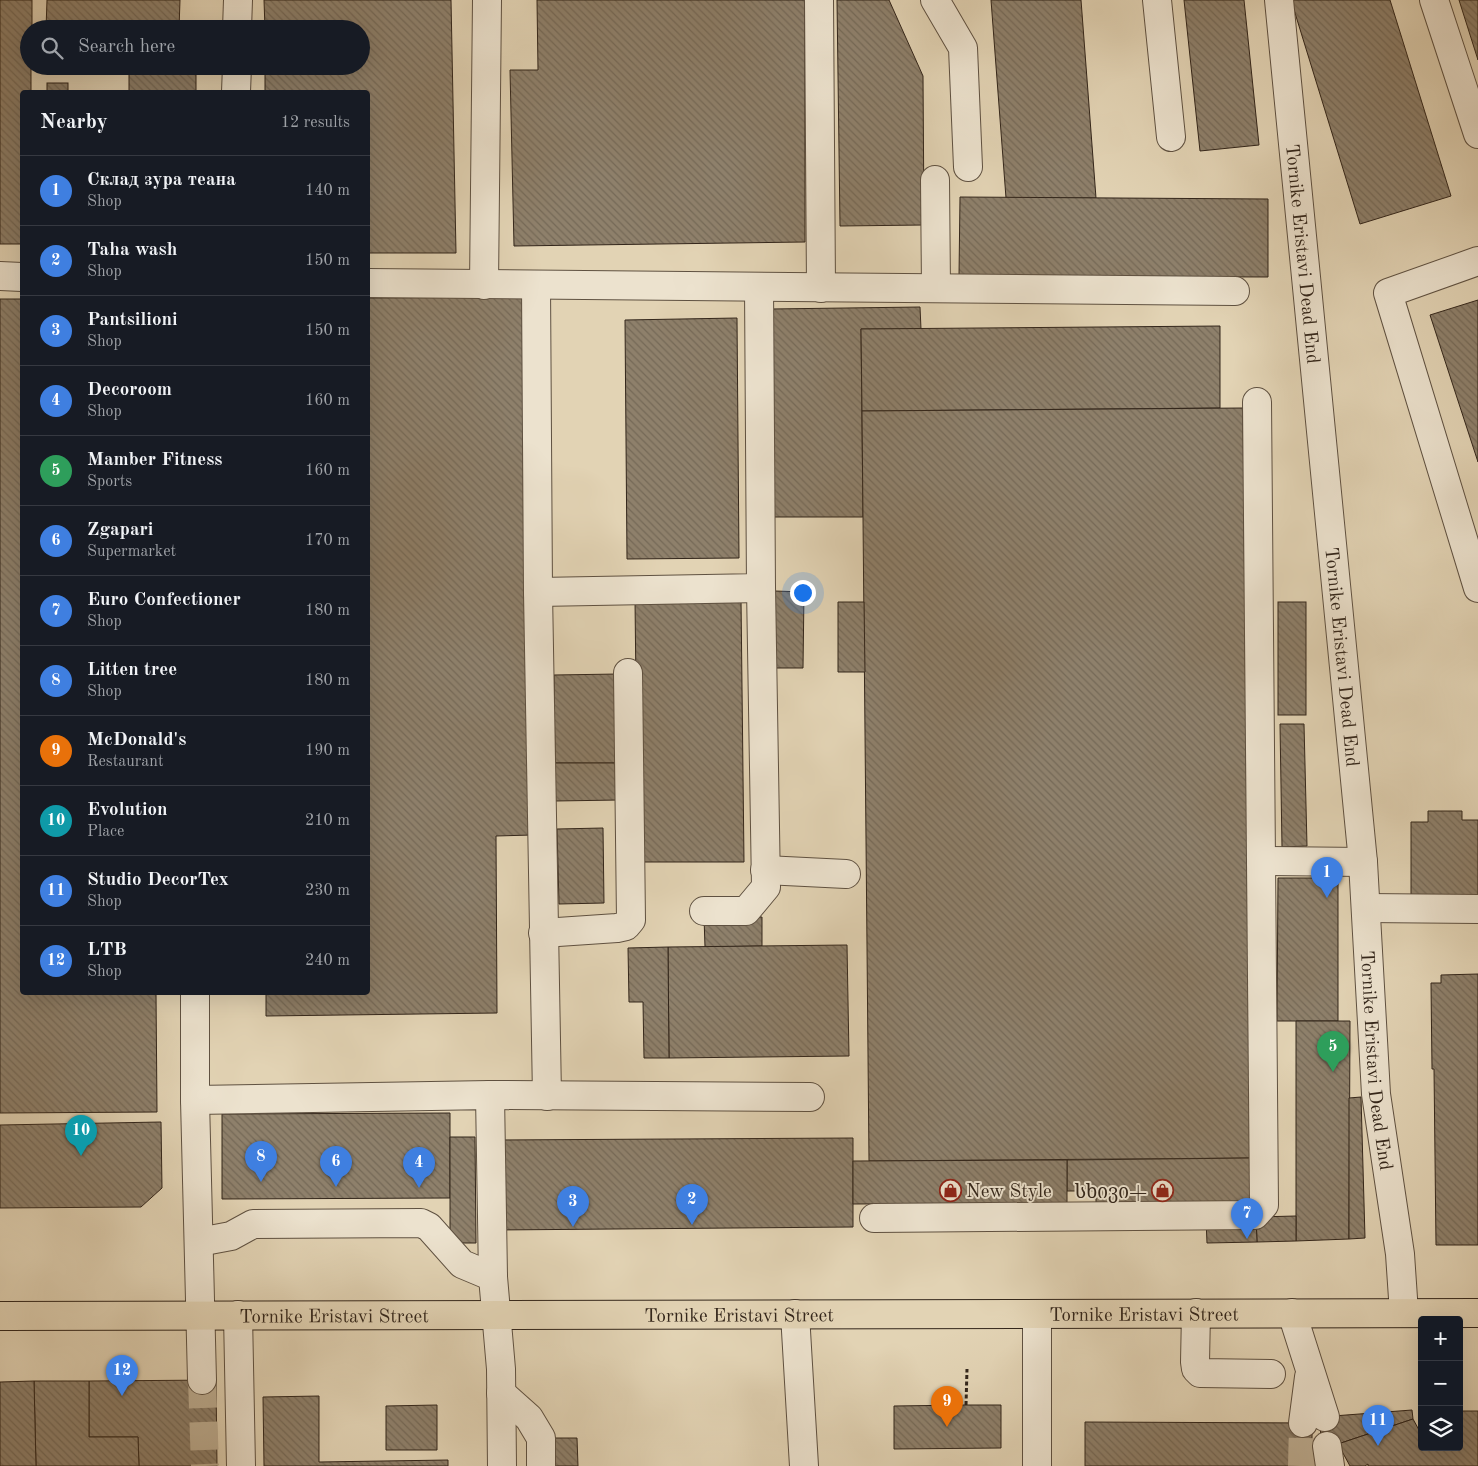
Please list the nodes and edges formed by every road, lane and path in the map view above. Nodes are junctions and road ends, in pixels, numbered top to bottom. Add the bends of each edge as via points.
1 (238, 0) edge
2 (487, 0) edge
3 (819, 0) edge
4 (935, 0) edge
5 (1157, 0) edge
6 (1278, 0) edge
7 (1434, 0) edge
8 (237, 20) edge
9 (236, 75) edge
10 (236, 90) edge
11 (1478, 134) edge
12 (1171, 137) dead end
13 (968, 167) dead end
14 (935, 180) dead end
15 (1478, 261) edge
16 (0, 276) edge
17 (20, 276) edge
18 (370, 284) edge
19 (484, 285) junction
20 (536, 285) junction
21 (759, 287) junction
22 (821, 288) junction
23 (936, 288) junction
24 (1235, 291) dead end
25 (1257, 402) dead end
26 (761, 588) junction
27 (1478, 588) edge
28 (538, 592) junction
29 (628, 673) dead end
30 (1261, 861) junction
31 (1363, 862) junction
32 (765, 870) junction
33 (846, 874) dead end
34 (1366, 908) junction
35 (1478, 909) edge
36 (704, 911) dead end
37 (543, 934) junction
38 (196, 995) edge
39 (490, 1095) junction
40 (547, 1096) junction
41 (810, 1097) dead end
42 (195, 1100) junction
43 (874, 1218) dead end
44 (199, 1242) junction
45 (494, 1278) junction
46 (1196, 1313) junction
47 (1292, 1313) junction
48 (1404, 1313) junction
49 (1478, 1313) edge
50 (795, 1314) junction
51 (1036, 1314) junction
52 (202, 1315) junction
53 (238, 1315) junction
54 (495, 1315) junction
55 (0, 1316) edge
56 (966, 1369) dead end
57 (1271, 1374) dead end
58 (202, 1380) tunnel mouth
59 (501, 1394) junction
60 (966, 1405) dead end
61 (1314, 1420) tunnel mouth
62 (241, 1466) edge
63 (502, 1466) edge
64 (541, 1466) edge
65 (804, 1466) edge
66 (1037, 1466) edge

1 - 8 street
2 - 19 street
3 - 22 street
4 - 13 street via 963,48
5 - 12 street
6 - 31 street, Tornike Eristavi Dead End
7 - 11 street
9 - 10 street
14 - 23 street
15 - 27 street via 1388,293
16 - 17 street
18 - 19 street
19 - 20 street
20 - 21 street
20 - 28 street
21 - 22 street
21 - 26 street
22 - 23 street
23 - 24 street
25 - 30 street
26 - 28 street
26 - 32 street
28 - 37 street
29 - 37 street via 631,920 626,926 617,928
30 - 31 street
30 - 43 street via 1264,1204 1255,1215
31 - 34 street, Tornike Eristavi Dead End
32 - 33 street
32 - 36 street via 766,887 746,911
34 - 35 street
34 - 48 street, Tornike Eristavi Dead End via 1376,1094 1400,1254
37 - 40 street
38 - 42 street
39 - 40 street
39 - 42 street
39 - 45 street
40 - 41 street
42 - 44 street
44 - 45 street via 231,1236 253,1224 421,1223
44 - 52 street
45 - 54 street
46 - 47 main road, Tornike Eristavi Street
46 - 51 main road, Tornike Eristavi Street
46 - 57 street via 1196,1370 1200,1373
47 - 48 main road, Tornike Eristavi Street
47 - 61 street via 1311,1370
48 - 49 main road, Tornike Eristavi Street
50 - 51 main road, Tornike Eristavi Street
50 - 54 main road, Tornike Eristavi Street
50 - 65 street
51 - 66 street
52 - 53 main road, Tornike Eristavi Street
52 - 55 main road, Tornike Eristavi Street
52 - 58 street
53 - 54 main road, Tornike Eristavi Street
53 - 62 street
54 - 59 street
56 - 60 path
59 - 63 street
59 - 64 street via 529,1418 541,1438

